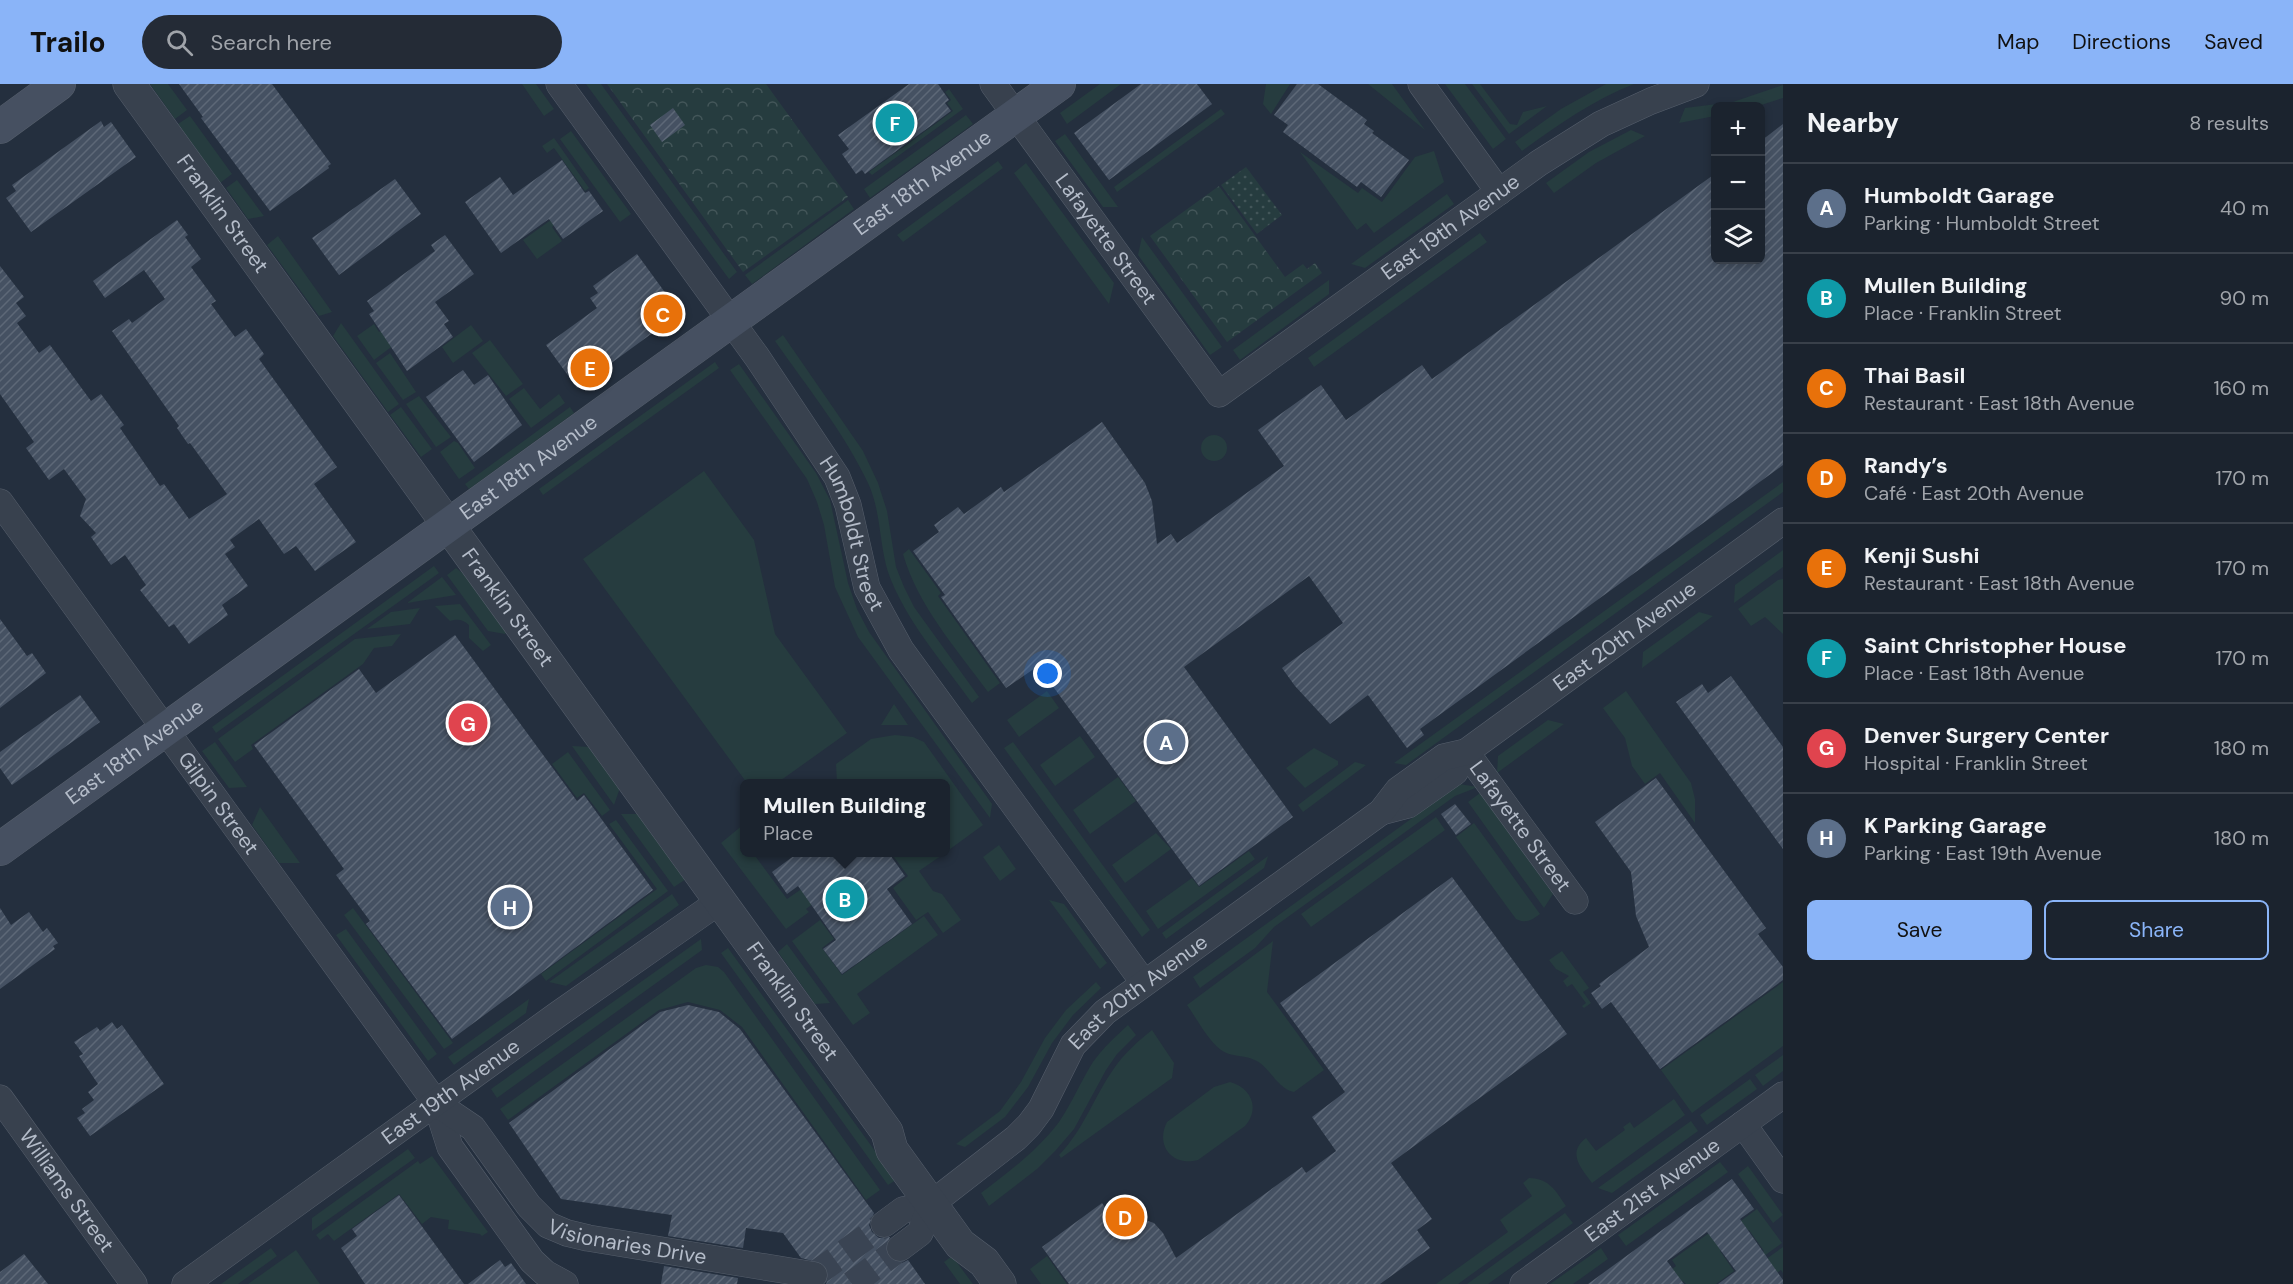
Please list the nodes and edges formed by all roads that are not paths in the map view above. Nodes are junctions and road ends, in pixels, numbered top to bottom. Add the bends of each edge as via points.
1 (59, 84) edge
2 (129, 84) edge
3 (559, 84) edge
4 (993, 84) edge
5 (1059, 84) edge
6 (1421, 84) edge
7 (1696, 84) edge
8 (1016, 115) junction
9 (0, 127) edge
10 (1499, 192) junction
11 (730, 321) junction
12 (1219, 394) joint
13 (0, 502) edge
14 (1783, 521) edge
15 (448, 526) junction
16 (166, 730) junction
17 (1466, 752) junction
18 (0, 849) edge
19 (720, 900) junction
20 (1575, 901) dead end
21 (1144, 983) junction
22 (1783, 1095) edge
23 (0, 1098) edge
24 (436, 1103) junction
25 (1743, 1124) junction
26 (1783, 1180) edge
27 (938, 1198) junction
28 (884, 1224) tunnel mouth
29 (900, 1248) tunnel mouth
30 (992, 1273) edge
31 (814, 1275) dead end
32 (134, 1284) edge
33 (185, 1284) edge
34 (565, 1284) edge
35 (1523, 1284) edge

1 - 9 main road
2 - 15 street, Franklin Street
3 - 11 street, Humboldt Street
4 - 8 street, Lafayette Street
5 - 8 main road, East 18th Avenue
6 - 10 street
7 - 10 street, East 19th Avenue via 1601,124
8 - 11 main road, East 18th Avenue
8 - 12 street, Lafayette Street
10 - 12 street, East 19th Avenue
11 - 15 main road, East 18th Avenue
11 - 21 street, Humboldt Street via 837,477 848,505 867,588 902,650
13 - 16 street, Gilpin Street
14 - 17 street, East 20th Avenue
15 - 16 main road, East 18th Avenue
15 - 19 street, Franklin Street
16 - 18 main road, East 18th Avenue
16 - 24 street, Gilpin Street
17 - 20 street, Lafayette Street
17 - 21 street, East 20th Avenue via 1444,757 1398,790 1381,812
19 - 24 street, East 19th Avenue
19 - 27 street, Franklin Street via 887,1132 907,1139
21 - 27 street, East 20th Avenue via 1106,1012 1073,1045 1029,1125
22 - 25 street, East 21st Avenue
23 - 32 street, Williams Street
24 - 31 street, Visionaries Drive via 473,1128 529,1206 548,1225 579,1236
24 - 33 street, East 19th Avenue
24 - 34 street, Visionaries Drive via 450,1148 532,1261
25 - 26 street
25 - 35 street, East 21st Avenue
27 - 28 street via 903,1210
27 - 29 street via 920,1233
27 - 30 street, Franklin Street via 975,1233

